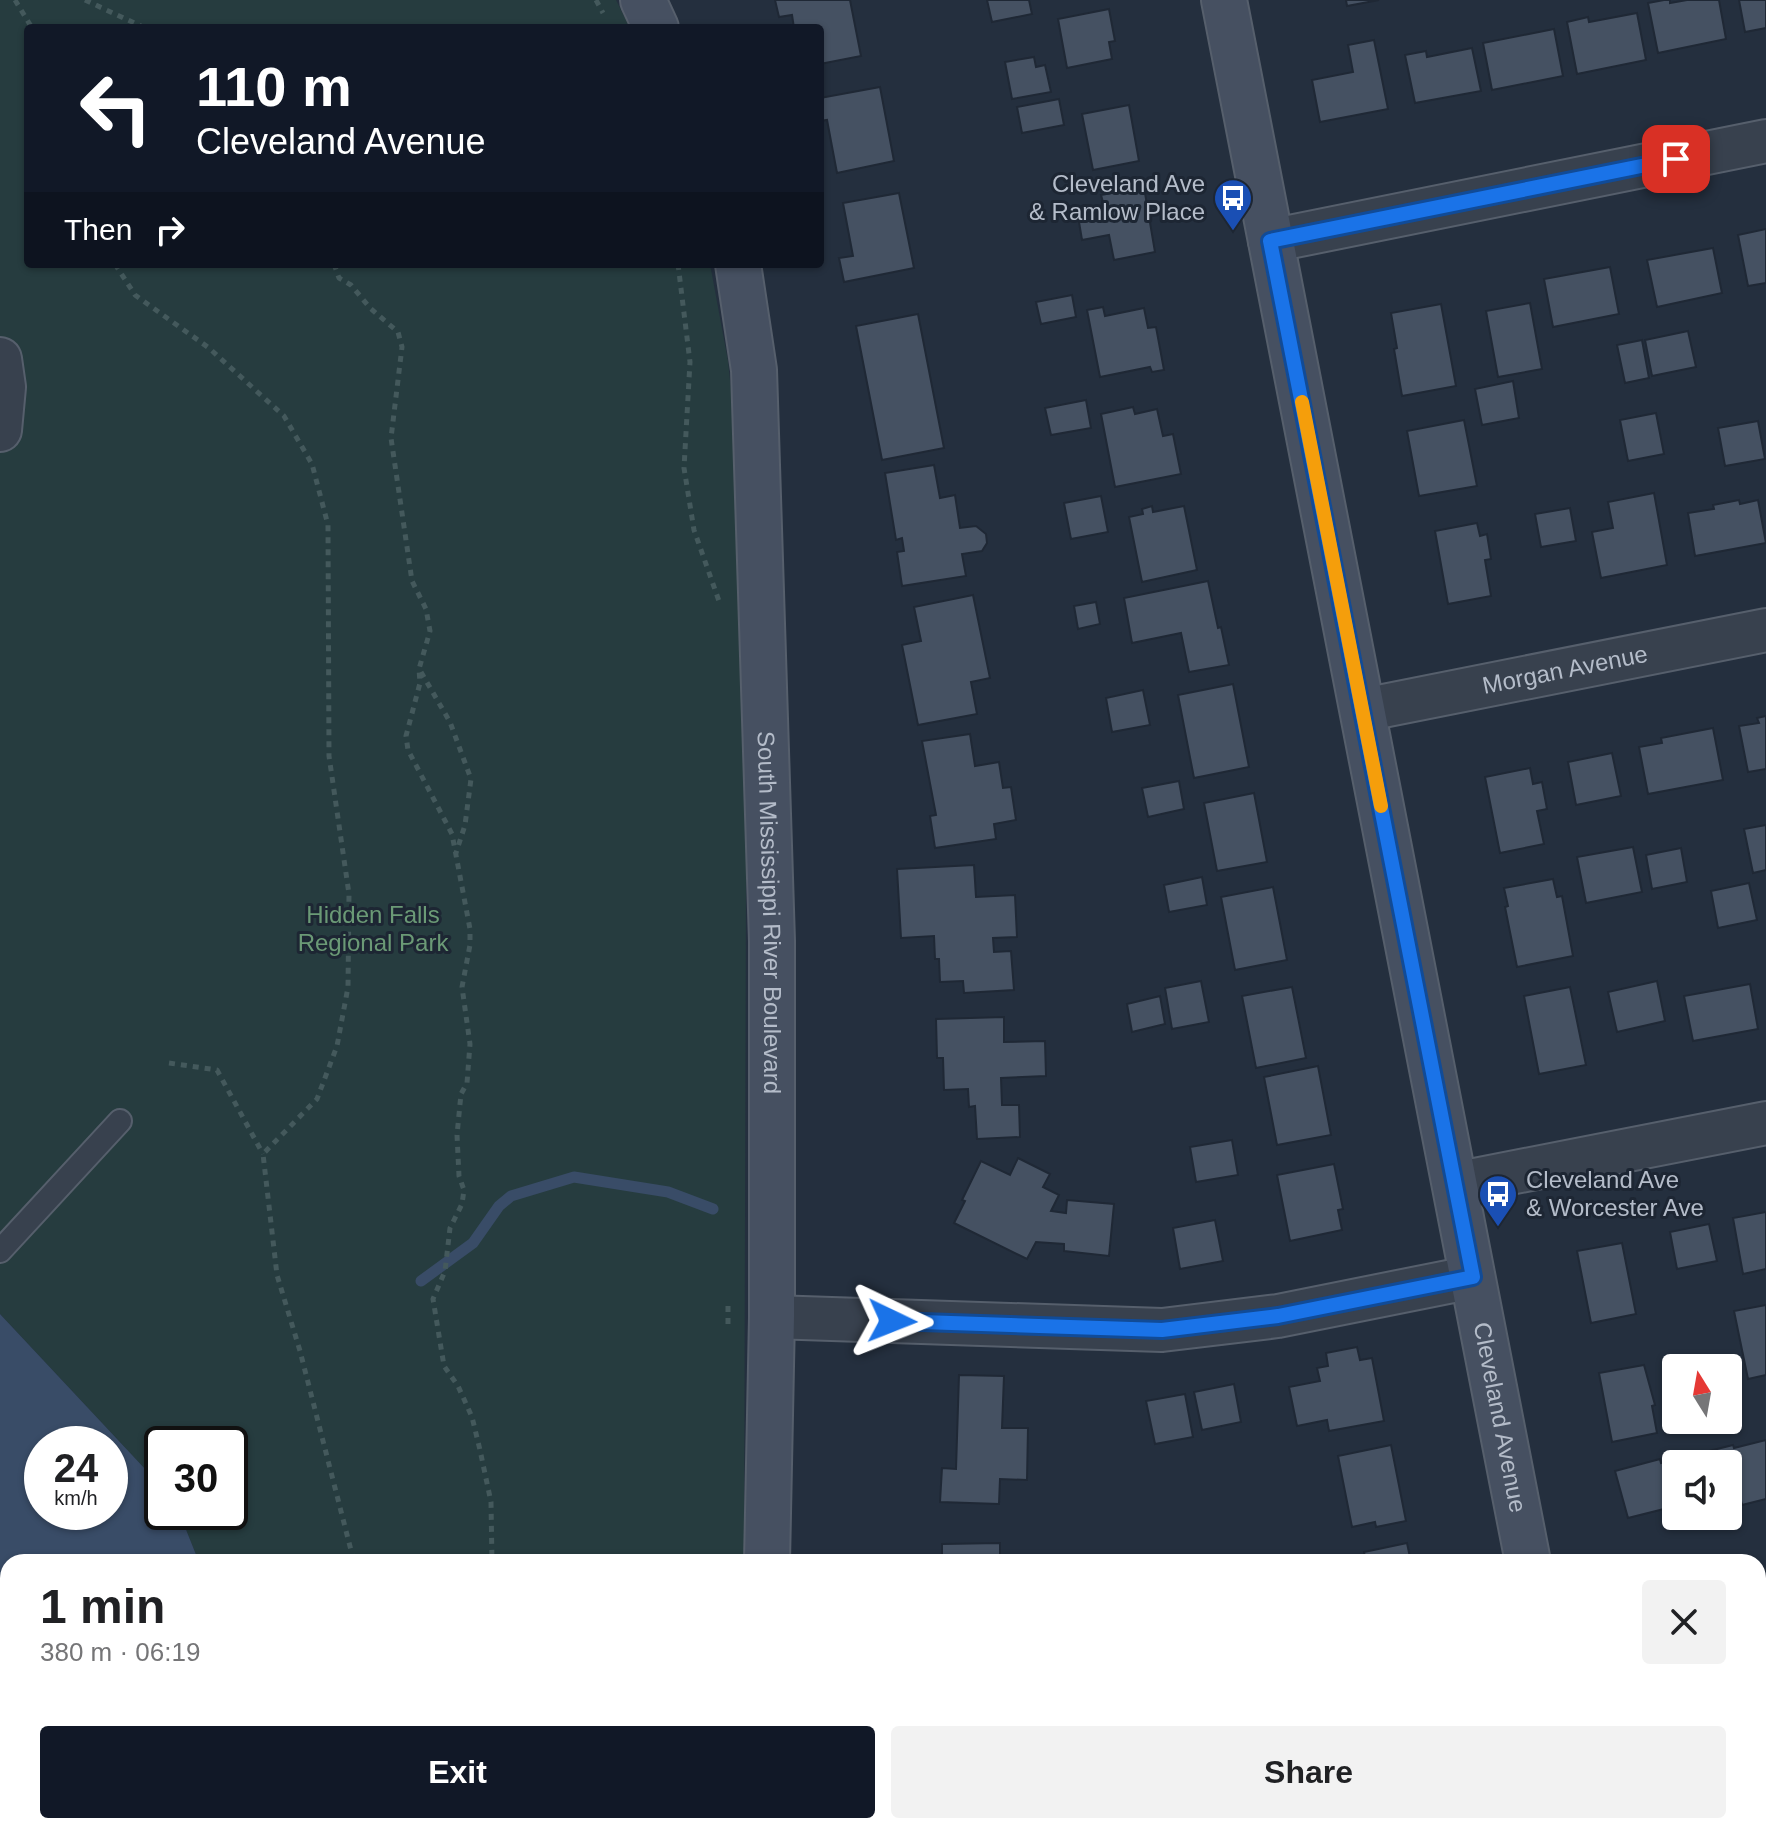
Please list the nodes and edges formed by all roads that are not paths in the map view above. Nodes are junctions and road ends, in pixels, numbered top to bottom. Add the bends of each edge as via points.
1 (643, 0) edge
2 (1224, 0) edge
3 (654, 24) edge
4 (1766, 141) edge
5 (1270, 241) junction
6 (739, 268) edge
7 (0, 359) edge
8 (0, 430) edge
9 (1766, 630) edge
10 (1363, 710) junction
11 (120, 1121) dead end
12 (1766, 1123) edge
13 (1454, 1184) junction
14 (0, 1251) edge
15 (1473, 1277) junction
16 (772, 1317) junction
17 (767, 1554) edge
18 (1526, 1554) edge

1 - 3 street
2 - 5 street, Cleveland Avenue
4 - 5 street
5 - 10 street, Cleveland Avenue
6 - 16 street, South Mississippi River Boulevard via 754,370 767,742 773,956
7 - 8 street
9 - 10 street, Morgan Avenue
10 - 13 street, Cleveland Avenue
11 - 14 lane
12 - 13 street
13 - 15 street, Cleveland Avenue
15 - 16 street via 1278,1316 1162,1330
15 - 18 street, Cleveland Avenue
16 - 17 street, South Mississippi River Boulevard

